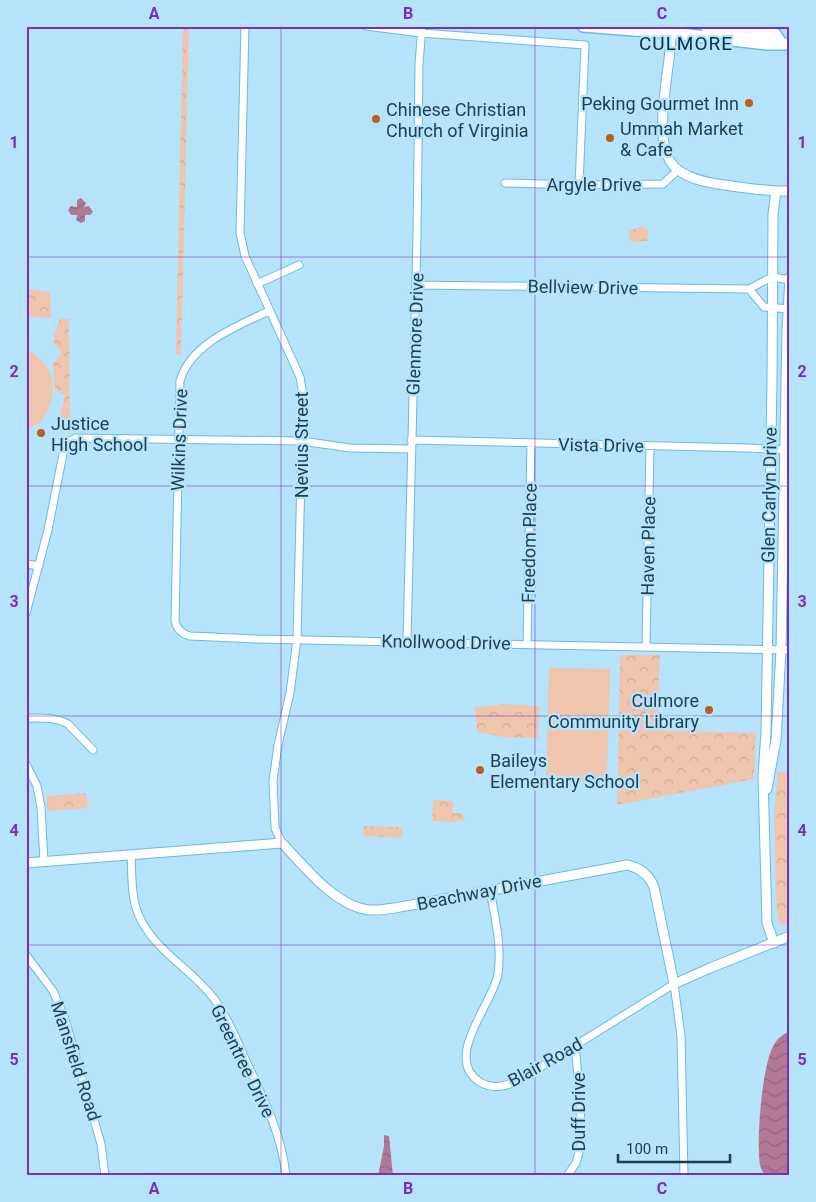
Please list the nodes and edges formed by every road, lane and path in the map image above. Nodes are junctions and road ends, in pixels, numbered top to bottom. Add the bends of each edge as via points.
1 (245, 26) edge
2 (366, 26) edge
3 (583, 26) edge
4 (706, 26) edge
5 (421, 30) edge
6 (671, 30) edge
7 (785, 43) edge
8 (678, 170) junction
9 (505, 183) dead end
10 (579, 186) junction
11 (790, 191) edge
12 (776, 192) junction
13 (299, 265) dead end
14 (772, 277) junction
15 (790, 279) edge
16 (257, 284) junction
17 (416, 285) junction
18 (749, 289) junction
19 (773, 309) junction
20 (789, 310) edge
21 (269, 311) junction
22 (179, 439) junction
23 (411, 440) junction
24 (302, 442) junction
25 (531, 443) junction
26 (650, 446) junction
27 (411, 449) junction
28 (770, 449) junction
29 (787, 450) edge
30 (176, 556) joint
31 (26, 564) edge
32 (39, 566) junction
33 (26, 612) edge
34 (297, 639) junction
35 (407, 641) junction
36 (526, 644) junction
37 (646, 646) junction
38 (766, 649) junction
39 (785, 650) edge
40 (26, 718) edge
41 (93, 750) dead end
42 (26, 764) edge
43 (764, 799) junction
44 (282, 843) junction
45 (131, 855) junction
46 (44, 862) junction
47 (26, 863) edge
48 (490, 890) junction
49 (790, 936) edge
50 (774, 943) junction
51 (26, 955) edge
52 (674, 984) junction
53 (575, 1046) junction
54 (105, 1176) edge
55 (286, 1176) edge
56 (567, 1176) edge
57 (684, 1176) edge

1 - 16 street, Nevius Street via 240,233 245,256
2 - 5 street
3 - 6 main road
4 - 7 main road via 774,34
5 - 10 street via 585,45
5 - 17 street, Glenmore Drive
6 - 7 main road via 766,44
6 - 8 street via 662,130 665,150
8 - 10 street, Argyle Drive via 663,184
8 - 12 street via 703,182
9 - 10 street, Argyle Drive
11 - 12 street
12 - 14 street, Glen Carlyn Drive
13 - 16 street
14 - 15 street
14 - 18 street, Bellview Drive
14 - 19 street, Glen Carlyn Drive
15 - 20 street, Glen Carlyn Drive
16 - 21 street, Nevius Street
17 - 18 street, Bellview Drive
17 - 23 street, Glenmore Drive
18 - 19 street via 764,307
19 - 20 street
19 - 28 street, Glen Carlyn Drive
20 - 29 street, Glen Carlyn Drive
21 - 22 street, Wilkins Drive via 222,333 187,365 180,382
21 - 24 street, Nevius Street via 300,377
22 - 24 street
22 - 30 street, Wilkins Drive
22 - 32 street via 82,437 70,441 64,449
23 - 25 street, Vista Drive
23 - 27 street, Glenmore Drive
24 - 27 street via 350,448
24 - 34 street, Nevius Street
25 - 26 street, Vista Drive
25 - 36 street, Freedom Place
26 - 28 street, Vista Drive
26 - 37 street, Haven Place
27 - 35 street, Glenmore Drive
28 - 29 street, Vista Drive
28 - 38 street, Glen Carlyn Drive
29 - 39 street, Glen Carlyn Drive
30 - 34 street, Knollwood Drive via 175,621 182,633 190,636
31 - 32 street
32 - 33 street
34 - 35 street, Knollwood Drive
34 - 44 street, Nevius Street via 290,693 274,764 275,828
35 - 36 street, Knollwood Drive
36 - 37 street, Knollwood Drive
37 - 38 street, Knollwood Drive
38 - 39 street, Knollwood Drive
38 - 43 street, Glen Carlyn Drive
39 - 43 street, Glen Carlyn Drive via 776,740
40 - 41 street via 55,719 68,724
42 - 46 street via 37,786 41,807
43 - 50 street, Glen Carlyn Drive via 767,923
44 - 45 street
44 - 48 street, Beachway Drive via 330,891 361,908 383,910
45 - 46 street
45 - 55 street, Greentree Drive via 135,904 140,919 155,942 196,978 230,1024 274,1125
46 - 47 street
48 - 52 street, Beachway Drive via 621,865 634,866 651,880 654,887
48 - 53 street, Blair Road via 499,947 498,972 492,993 468,1042 466,1059 472,1074 486,1085 511,1084
49 - 50 street, Blair Road
50 - 52 street, Blair Road
51 - 54 street, Mansfield Road via 59,1003 101,1144
52 - 53 street, Blair Road
52 - 57 street, Beachway Drive via 682,1036
53 - 56 street, Duff Drive via 581,1145 576,1163

